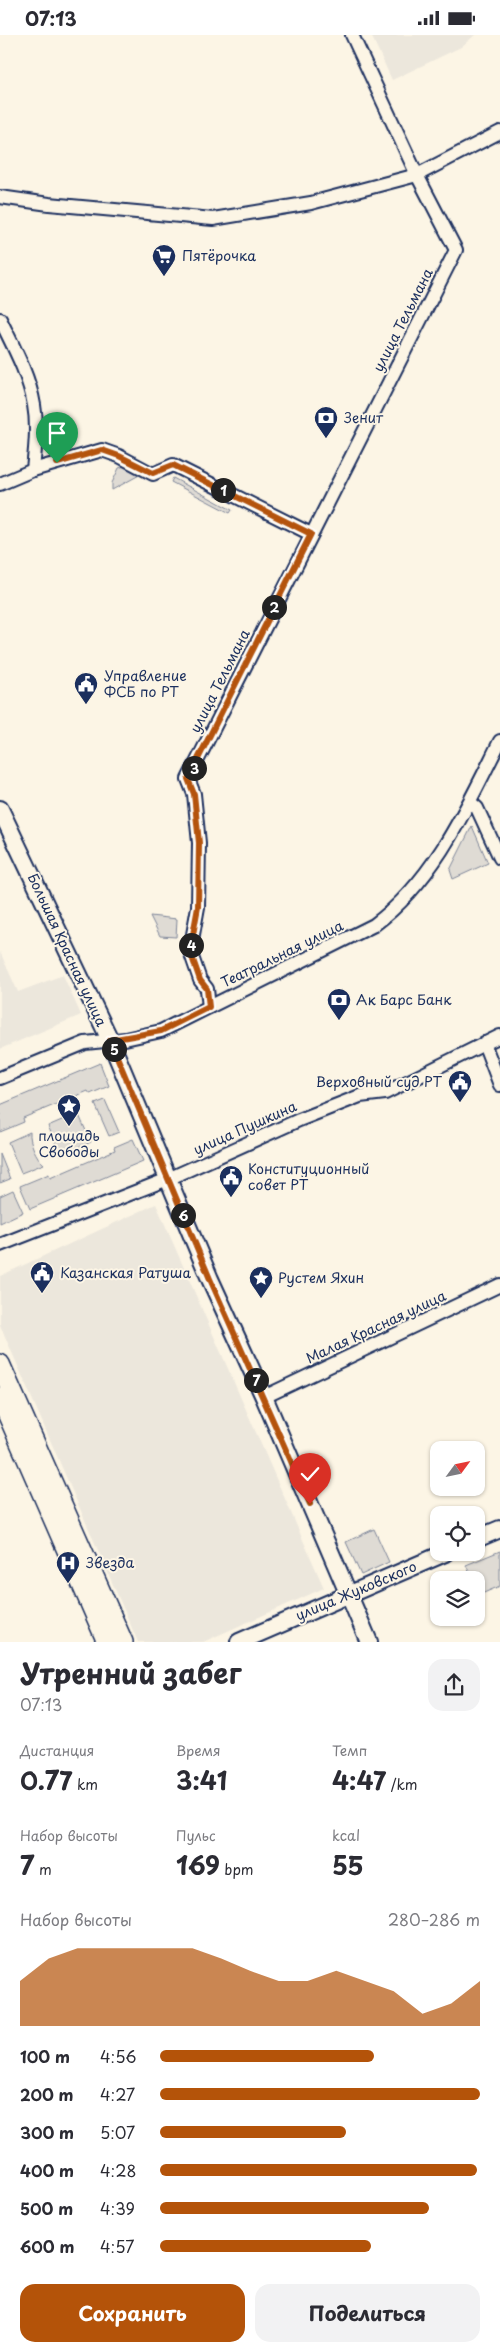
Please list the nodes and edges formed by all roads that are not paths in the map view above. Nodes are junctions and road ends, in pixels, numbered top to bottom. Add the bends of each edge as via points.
1 (352, 35) edge
2 (500, 132) edge
3 (417, 175) junction
4 (0, 197) edge
5 (0, 319) edge
6 (33, 471) junction
7 (0, 484) edge
8 (311, 534) junction
9 (500, 741) edge
10 (470, 802) junction
11 (0, 809) edge
12 (500, 858) edge
13 (209, 1007) junction
14 (500, 1036) edge
15 (110, 1040) junction
16 (484, 1043) junction
17 (0, 1078) edge
18 (500, 1085) edge
19 (168, 1179) junction
20 (0, 1245) edge
21 (500, 1285) edge
22 (0, 1364) edge
23 (0, 1397) edge
24 (264, 1397) junction
25 (500, 1529) edge
26 (485, 1535) edge
27 (430, 1559) edge
28 (348, 1593) junction
29 (107, 1642) edge
30 (123, 1642) edge
31 (239, 1642) edge
32 (370, 1642) edge

1 - 3 street
2 - 3 street
3 - 4 street via 311,203 213,219
3 - 8 street, улица Тельмана via 456,250
5 - 6 street via 21,363 34,404 36,442
6 - 7 street
6 - 8 street via 102,450 153,473 173,465
8 - 13 street, улица Тельмана via 188,779 194,794 199,843 198,907 190,951 200,980 207,989
9 - 10 street, Театральная улица
10 - 12 street via 477,808
10 - 13 street, Театральная улица via 428,872 395,908 374,925
11 - 15 street, Большая Красная улица
13 - 15 street, Театральная улица via 161,1031
14 - 16 street, улица Пушкина
15 - 17 street, Театральная улица via 85,1043
15 - 19 street, Большая Красная улица
16 - 18 street
16 - 19 street, улица Пушкина via 385,1093 360,1096 299,1120
19 - 20 street, улица Пушкина
19 - 24 street, Большая Красная улица
21 - 24 street, Малая Красная улица
22 - 30 main road
23 - 29 main road
24 - 28 street, Большая Красная улица
25 - 26 street
27 - 28 street, улица Жуковского
28 - 31 street, улица Жуковского
28 - 32 street, Большая Красная улица

